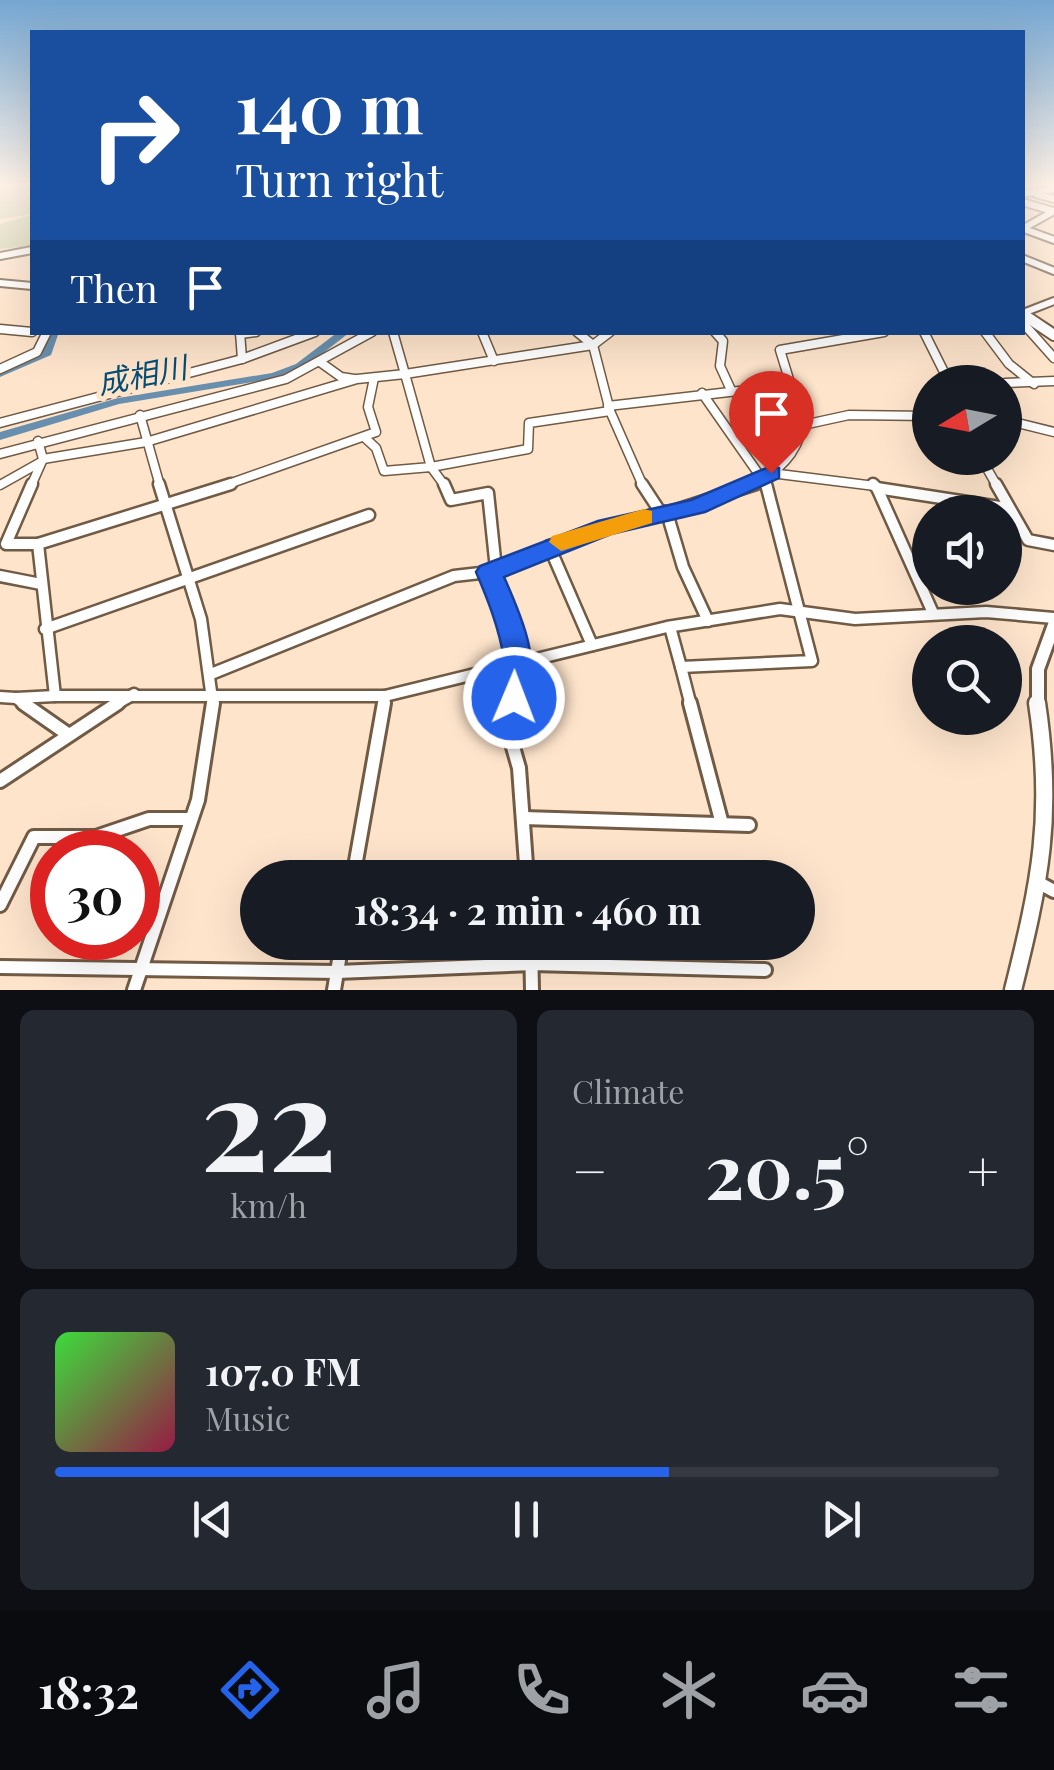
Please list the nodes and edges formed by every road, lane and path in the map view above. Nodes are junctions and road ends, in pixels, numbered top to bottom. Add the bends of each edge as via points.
1 (30, 248) edge
2 (0, 253) edge
3 (1025, 259) edge
4 (1054, 270) edge
5 (0, 283) edge
6 (30, 286) edge
7 (1054, 300) edge
8 (1025, 315) edge
9 (1025, 317) edge
10 (1025, 319) edge
11 (0, 329) edge
12 (30, 332) edge
13 (44, 335) edge
14 (240, 335) edge
15 (307, 335) edge
16 (367, 335) edge
17 (393, 335) edge
18 (483, 335) edge
19 (581, 335) edge
20 (606, 335) edge
21 (718, 335) edge
22 (867, 335) edge
23 (927, 335) edge
24 (987, 335) edge
25 (1054, 335) edge
26 (593, 345) junction
27 (1054, 358) edge
28 (242, 359) junction
29 (494, 361) junction
30 (320, 362) junction
31 (938, 365) edge
32 (0, 369) edge
33 (405, 374) junction
34 (374, 378) junction
35 (357, 379) junction
36 (1054, 381) edge
37 (1022, 384) edge
38 (1034, 384) junction
39 (790, 385) junction
40 (731, 390) junction
41 (702, 393) junction
42 (609, 409) junction
43 (140, 415) junction
44 (912, 416) edge
45 (0, 423) edge
46 (1022, 424) edge
47 (803, 425) junction
48 (1054, 432) edge
49 (364, 437) junction
50 (38, 441) junction
51 (146, 442) junction
52 (0, 454) edge
53 (42, 460) junction
54 (431, 467) junction
55 (768, 476) junction
56 (0, 485) edge
57 (877, 488) junction
58 (922, 495) edge
59 (165, 504) junction
60 (666, 512) junction
61 (369, 515) dead end
62 (1022, 531) edge
63 (38, 544) junction
64 (1054, 545) edge
65 (549, 546) junction
66 (492, 571) junction
67 (0, 576) edge
68 (188, 579) junction
69 (42, 584) junction
70 (800, 610) junction
71 (933, 613) junction
72 (1054, 621) edge
73 (708, 622) junction
74 (670, 626) junction
75 (45, 629) junction
76 (592, 645) junction
77 (519, 663) junction
78 (680, 666) junction
79 (211, 674) junction
80 (136, 693) junction
81 (214, 693) junction
82 (54, 696) junction
83 (385, 696) junction
84 (0, 698) edge
85 (16, 698) junction
86 (66, 734) junction
87 (0, 781) edge
88 (1051, 789) edge
89 (524, 818) junction
90 (191, 819) junction
91 (722, 824) junction
92 (749, 825) dead end
93 (356, 860) edge
94 (526, 860) edge
95 (1048, 888) edge
96 (0, 906) edge
97 (339, 960) edge
98 (532, 960) edge
99 (532, 964) junction
100 (0, 966) edge
101 (141, 968) junction
102 (766, 970) dead end
103 (337, 972) junction
104 (134, 990) edge
105 (334, 990) edge
106 (532, 990) edge
107 (1013, 990) edge

1 - 2 street
3 - 4 street
5 - 6 street
7 - 8 street
9 - 25 main road
10 - 27 street
11 - 12 street
13 - 32 street via 37,352
14 - 28 street
15 - 28 street
16 - 30 street
17 - 33 street
18 - 29 street
19 - 26 street
20 - 26 street
21 - 40 street via 720,366
22 - 39 street via 780,350
23 - 31 street
24 - 38 street
26 - 29 street
26 - 42 street
28 - 45 street
29 - 33 street
30 - 35 street
30 - 43 street via 253,390
33 - 34 street
33 - 54 street
34 - 35 street
34 - 49 street via 368,407 376,432
35 - 51 street
36 - 38 street
37 - 38 street
39 - 40 street
39 - 47 street
40 - 41 street
41 - 42 street
41 - 55 street
42 - 54 street via 529,423 528,449
42 - 60 street via 642,484
43 - 50 street
43 - 51 street
44 - 47 street via 832,416
46 - 48 street
47 - 55 street via 792,455
49 - 54 street via 384,471
49 - 59 street
50 - 52 street
50 - 53 street
51 - 53 street
51 - 59 street
53 - 56 street
53 - 63 street via 6,544
54 - 66 street via 451,500 488,493
55 - 57 street via 873,482
55 - 60 street
55 - 70 street
57 - 58 street
57 - 71 street
59 - 63 street
59 - 68 street
60 - 65 street
60 - 73 street
61 - 68 street
62 - 64 street via 1028,540
63 - 69 street
65 - 66 street
65 - 76 street
66 - 77 street
66 - 79 street via 454,576
67 - 69 street
68 - 75 street
68 - 79 street
69 - 75 street
70 - 71 street via 856,618
70 - 73 street
70 - 78 street via 812,661
71 - 72 street
72 - 88 main road via 1035,694
73 - 74 street
74 - 76 street
74 - 78 street
75 - 82 street
76 - 77 street
77 - 83 street
77 - 89 street via 509,732
78 - 91 street
79 - 81 street
80 - 81 street
80 - 82 street
80 - 86 street
81 - 83 street
81 - 90 street
82 - 85 street
83 - 93 street
84 - 85 street
85 - 86 street
86 - 87 street
88 - 95 main road
89 - 91 street
89 - 94 street
90 - 96 street via 149,819 96,837 34,837
90 - 101 street
91 - 92 street
95 - 107 main road
97 - 103 street
98 - 99 street
99 - 102 street
99 - 103 street
99 - 106 street
100 - 101 street
101 - 103 street
101 - 104 street
103 - 105 street

